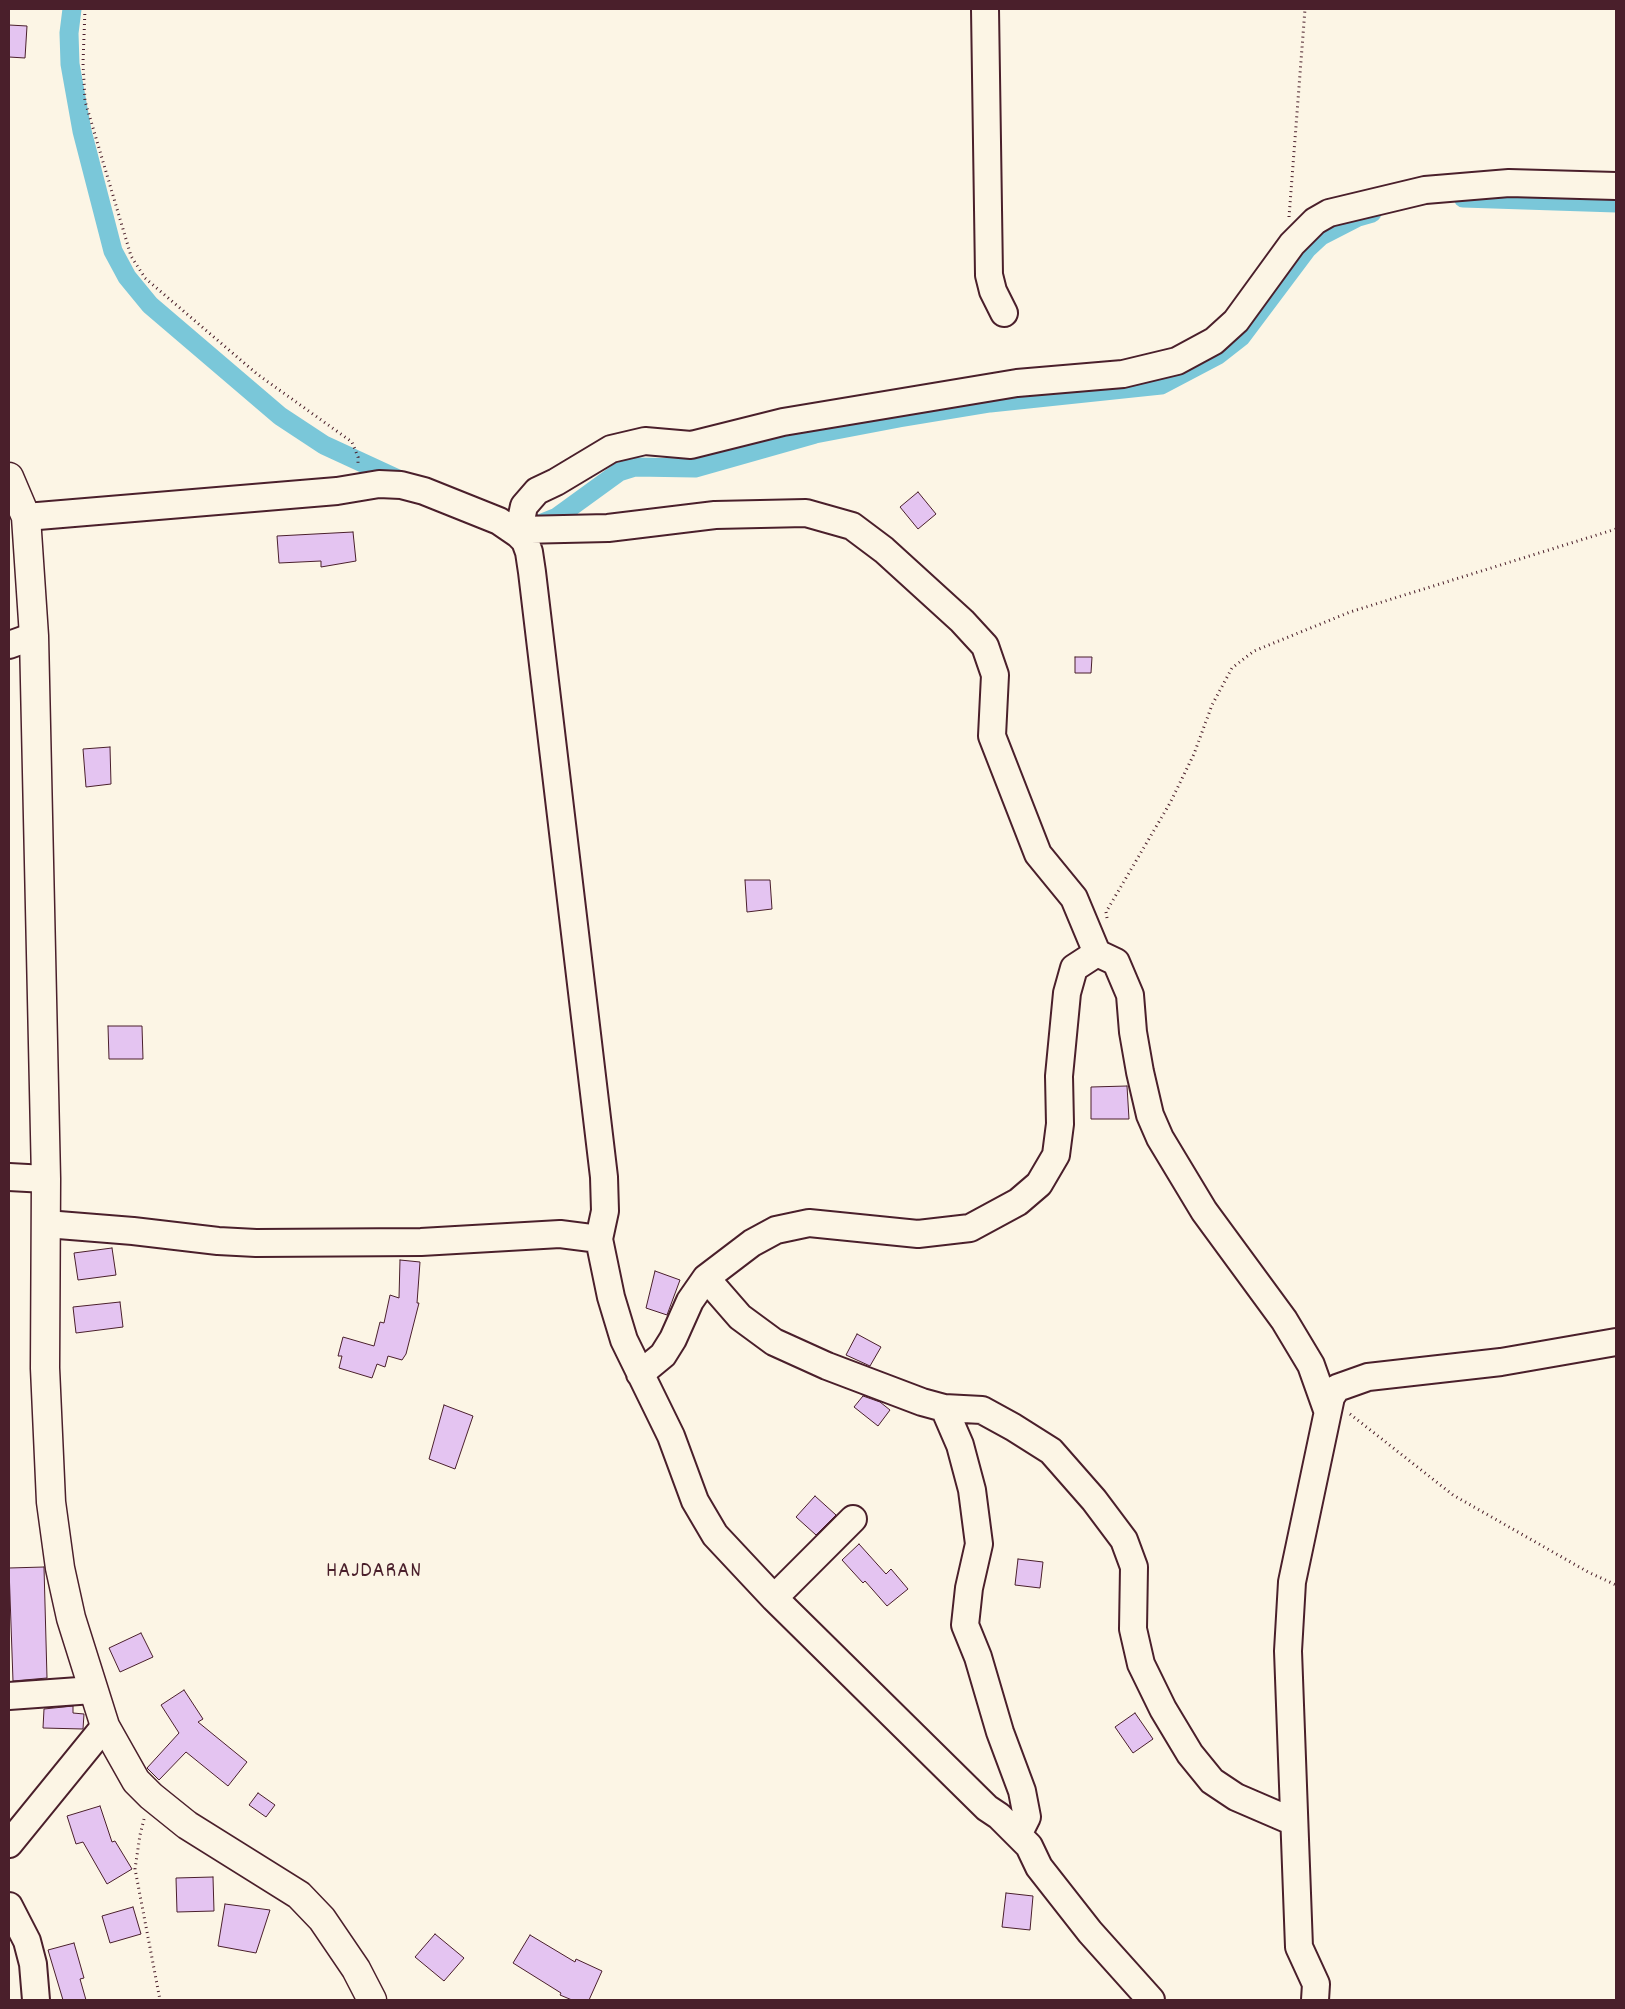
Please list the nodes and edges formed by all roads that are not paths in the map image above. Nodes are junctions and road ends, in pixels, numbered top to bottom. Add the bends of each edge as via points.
1 (985, 9) edge
2 (1616, 186) edge
3 (1004, 313) dead end
4 (9, 476) edge
5 (26, 517) junction
6 (520, 523) junction
7 (21, 641) edge
8 (1097, 953) junction
9 (9, 1177) edge
10 (46, 1179) junction
11 (46, 1224) junction
12 (599, 1240) junction
13 (706, 1278) junction
14 (1616, 1342) edge
15 (640, 1374) junction
16 (1329, 1403) junction
17 (944, 1408) junction
18 (853, 1519) dead end
19 (774, 1598) junction
20 (93, 1690) junction
21 (9, 1696) edge
22 (105, 1726) junction
23 (1294, 1822) junction
24 (1018, 1835) junction
25 (9, 1844) edge
26 (9, 1906) edge
27 (36, 2000) edge
28 (372, 2000) edge
29 (1151, 2000) edge
30 (1315, 2000) edge

1 - 3 street via 989,275
2 - 6 street via 1509,183 1425,190 1329,213 1314,221 1292,244 1236,321 1214,341 1176,361 1123,374 1017,384 783,422 690,445 645,441 611,449 537,491
4 - 5 main road
5 - 6 street via 338,491 380,484 424,491 499,521
5 - 7 main road
6 - 8 street via 608,528 715,515 806,513 852,526 891,556 985,646 995,675 992,736 1038,854 1074,898
6 - 12 street via 532,572 604,1177 605,1210
7 - 10 main road
8 - 13 street via 1074,968 1067,994 1056,1155 1039,1184 1018,1202 970,1228 918,1234 808,1223 776,1230 752,1243
8 - 16 street via 1116,962 1130,995 1140,1072 1150,1115 1160,1138 1204,1211 1284,1320 1311,1364
9 - 10 street
10 - 11 main road
11 - 12 street via 256,1243 421,1242 560,1234
11 - 20 main road via 45,1368 50,1502 71,1618
12 - 15 street via 611,1298 624,1340
13 - 15 street via 690,1301 663,1355
13 - 17 street via 740,1317 774,1342 827,1366
14 - 16 street via 1501,1362 1368,1377 1337,1388
15 - 19 street via 671,1436 700,1510 716,1535
16 - 23 street via 1292,1582 1288,1651
17 - 23 street via 982,1410 1051,1450 1094,1500 1124,1540 1134,1567 1133,1629 1141,1664 1190,1754 1212,1781 1236,1796
17 - 24 street via 960,1445 972,1490 979,1544 965,1625 1022,1791 1027,1817
18 - 19 street
19 - 24 street
20 - 21 street
20 - 22 main road
22 - 25 street
22 - 28 main road via 136,1781 151,1796 187,1824 299,1895 322,1919 356,1969
23 - 30 street via 1299,1947 1316,1984
24 - 29 street via 1090,1932
26 - 27 street via 27,1941

